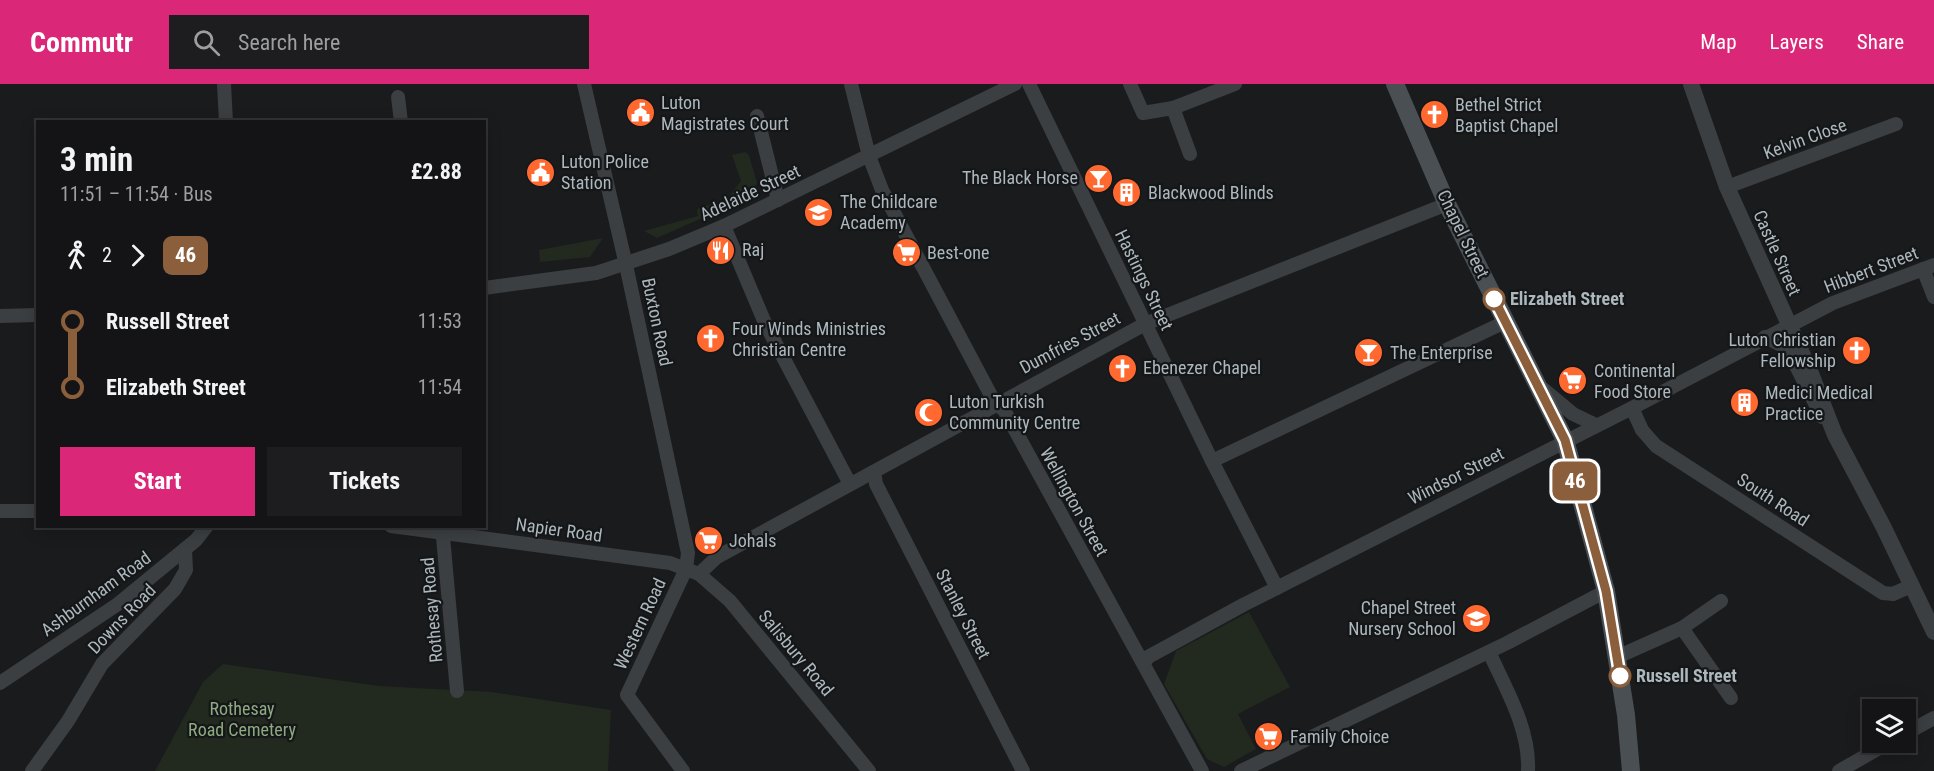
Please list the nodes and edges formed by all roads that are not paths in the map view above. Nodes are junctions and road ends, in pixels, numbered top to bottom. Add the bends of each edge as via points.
1 (224, 84) edge
2 (584, 84) edge
3 (851, 84) edge
4 (1016, 84) edge
5 (1029, 84) edge
6 (1130, 84) edge
7 (1234, 84) edge
8 (1395, 84) edge
9 (1691, 84) edge
10 (398, 97) dead end
11 (1173, 108) junction
12 (757, 116) dead end
13 (226, 120) edge
14 (401, 120) edge
15 (1896, 124) dead end
16 (1190, 154) dead end
17 (869, 156) junction
18 (1727, 187) junction
19 (778, 200) junction
20 (1447, 204) junction
21 (724, 226) junction
22 (626, 265) junction
23 (1928, 267) edge
24 (486, 288) edge
25 (1934, 297) edge
26 (36, 315) edge
27 (0, 316) edge
28 (1505, 322) junction
29 (1145, 324) junction
30 (1788, 325) junction
31 (1765, 337) junction
32 (1535, 381) junction
33 (995, 403) junction
34 (1632, 408) junction
35 (1596, 425) junction
36 (1835, 435) junction
37 (1565, 440) junction
38 (1212, 461) junction
39 (874, 472) junction
40 (850, 484) junction
41 (0, 511) edge
42 (36, 511) edge
43 (205, 528) edge
44 (416, 528) edge
45 (442, 530) edge
46 (185, 549) junction
47 (693, 571) junction
48 (1911, 586) junction
49 (1277, 588) junction
50 (1606, 591) junction
51 (1721, 601) dead end
52 (1682, 628) junction
53 (1934, 632) edge
54 (1488, 652) junction
55 (1617, 657) junction
56 (1144, 663) junction
57 (0, 683) edge
58 (457, 691) dead end
59 (1731, 698) dead end
60 (1934, 718) edge
61 (1916, 728) edge
62 (1871, 753) edge
63 (32, 771) edge
64 (683, 771) edge
65 (869, 771) edge
66 (1023, 771) edge
67 (1202, 771) edge
68 (1241, 771) edge
69 (1528, 771) edge
70 (1631, 771) edge
71 (1839, 771) edge

1 - 13 street
2 - 22 street, Buxton Road
3 - 17 street, Wellington Street
4 - 17 street, Adelaide Street
5 - 29 street, Hastings Street
6 - 11 street via 1143,113
7 - 11 street
8 - 20 main road, Chapel Street
9 - 18 street, Castle Street
10 - 14 street
11 - 16 street
12 - 19 street
15 - 18 street, Kelvin Close
17 - 19 street, Adelaide Street
17 - 33 street, Wellington Street via 882,190
18 - 30 street, Castle Street
19 - 21 street, Adelaide Street
20 - 28 main road, Chapel Street
20 - 29 street, Dumfries Street
21 - 22 street, Adelaide Street
21 - 40 street via 765,323
22 - 24 street, Adelaide Street via 596,273
22 - 47 street, Buxton Road
23 - 25 street
23 - 30 street, Hibbert Street via 1833,303
26 - 27 street
28 - 32 main road, Chapel Street
28 - 38 street
29 - 33 street, Dumfries Street
29 - 38 street, Hastings Street
30 - 31 street, Windsor Street
30 - 36 street, Castle Street
31 - 34 street, Windsor Street
31 - 36 street, Castle Street via 1787,348 1814,404
32 - 35 street, Chapel Street via 1561,406
32 - 37 main road, Chapel Street
33 - 39 street, Dumfries Street
33 - 56 street, Wellington Street via 1004,410
34 - 35 street, Windsor Street
34 - 48 street, South Road via 1642,430 1656,446 1883,593 1893,594
35 - 37 street, Windsor Street
36 - 48 street, Castle Street
37 - 49 street, Windsor Street
37 - 50 main road, Chapel Street
38 - 49 street, Hastings Street
39 - 40 street, Dumfries Street
39 - 66 street, Stanley Street via 876,484
40 - 47 street, Dumfries Street
41 - 42 street
43 - 46 street, Ashburnham Road
44 - 45 street, Napier Road
45 - 47 street, Napier Road via 670,563
45 - 58 street, Rothesay Road
46 - 57 street, Ashburnham Road via 118,604
46 - 63 street, Downs Road via 186,570 175,589 102,664
47 - 64 street, Western Road via 627,695
47 - 65 street, Salisbury Road via 730,602
48 - 53 street, Castle Street
49 - 56 street, Windsor Street via 1148,657
50 - 54 street
50 - 55 main road, Chapel Street
51 - 52 street
52 - 55 street
52 - 59 street
54 - 68 street
54 - 69 street via 1518,716 1529,755
55 - 70 main road, Chapel Street
56 - 67 street, Wellington Street
60 - 61 street
62 - 71 street

